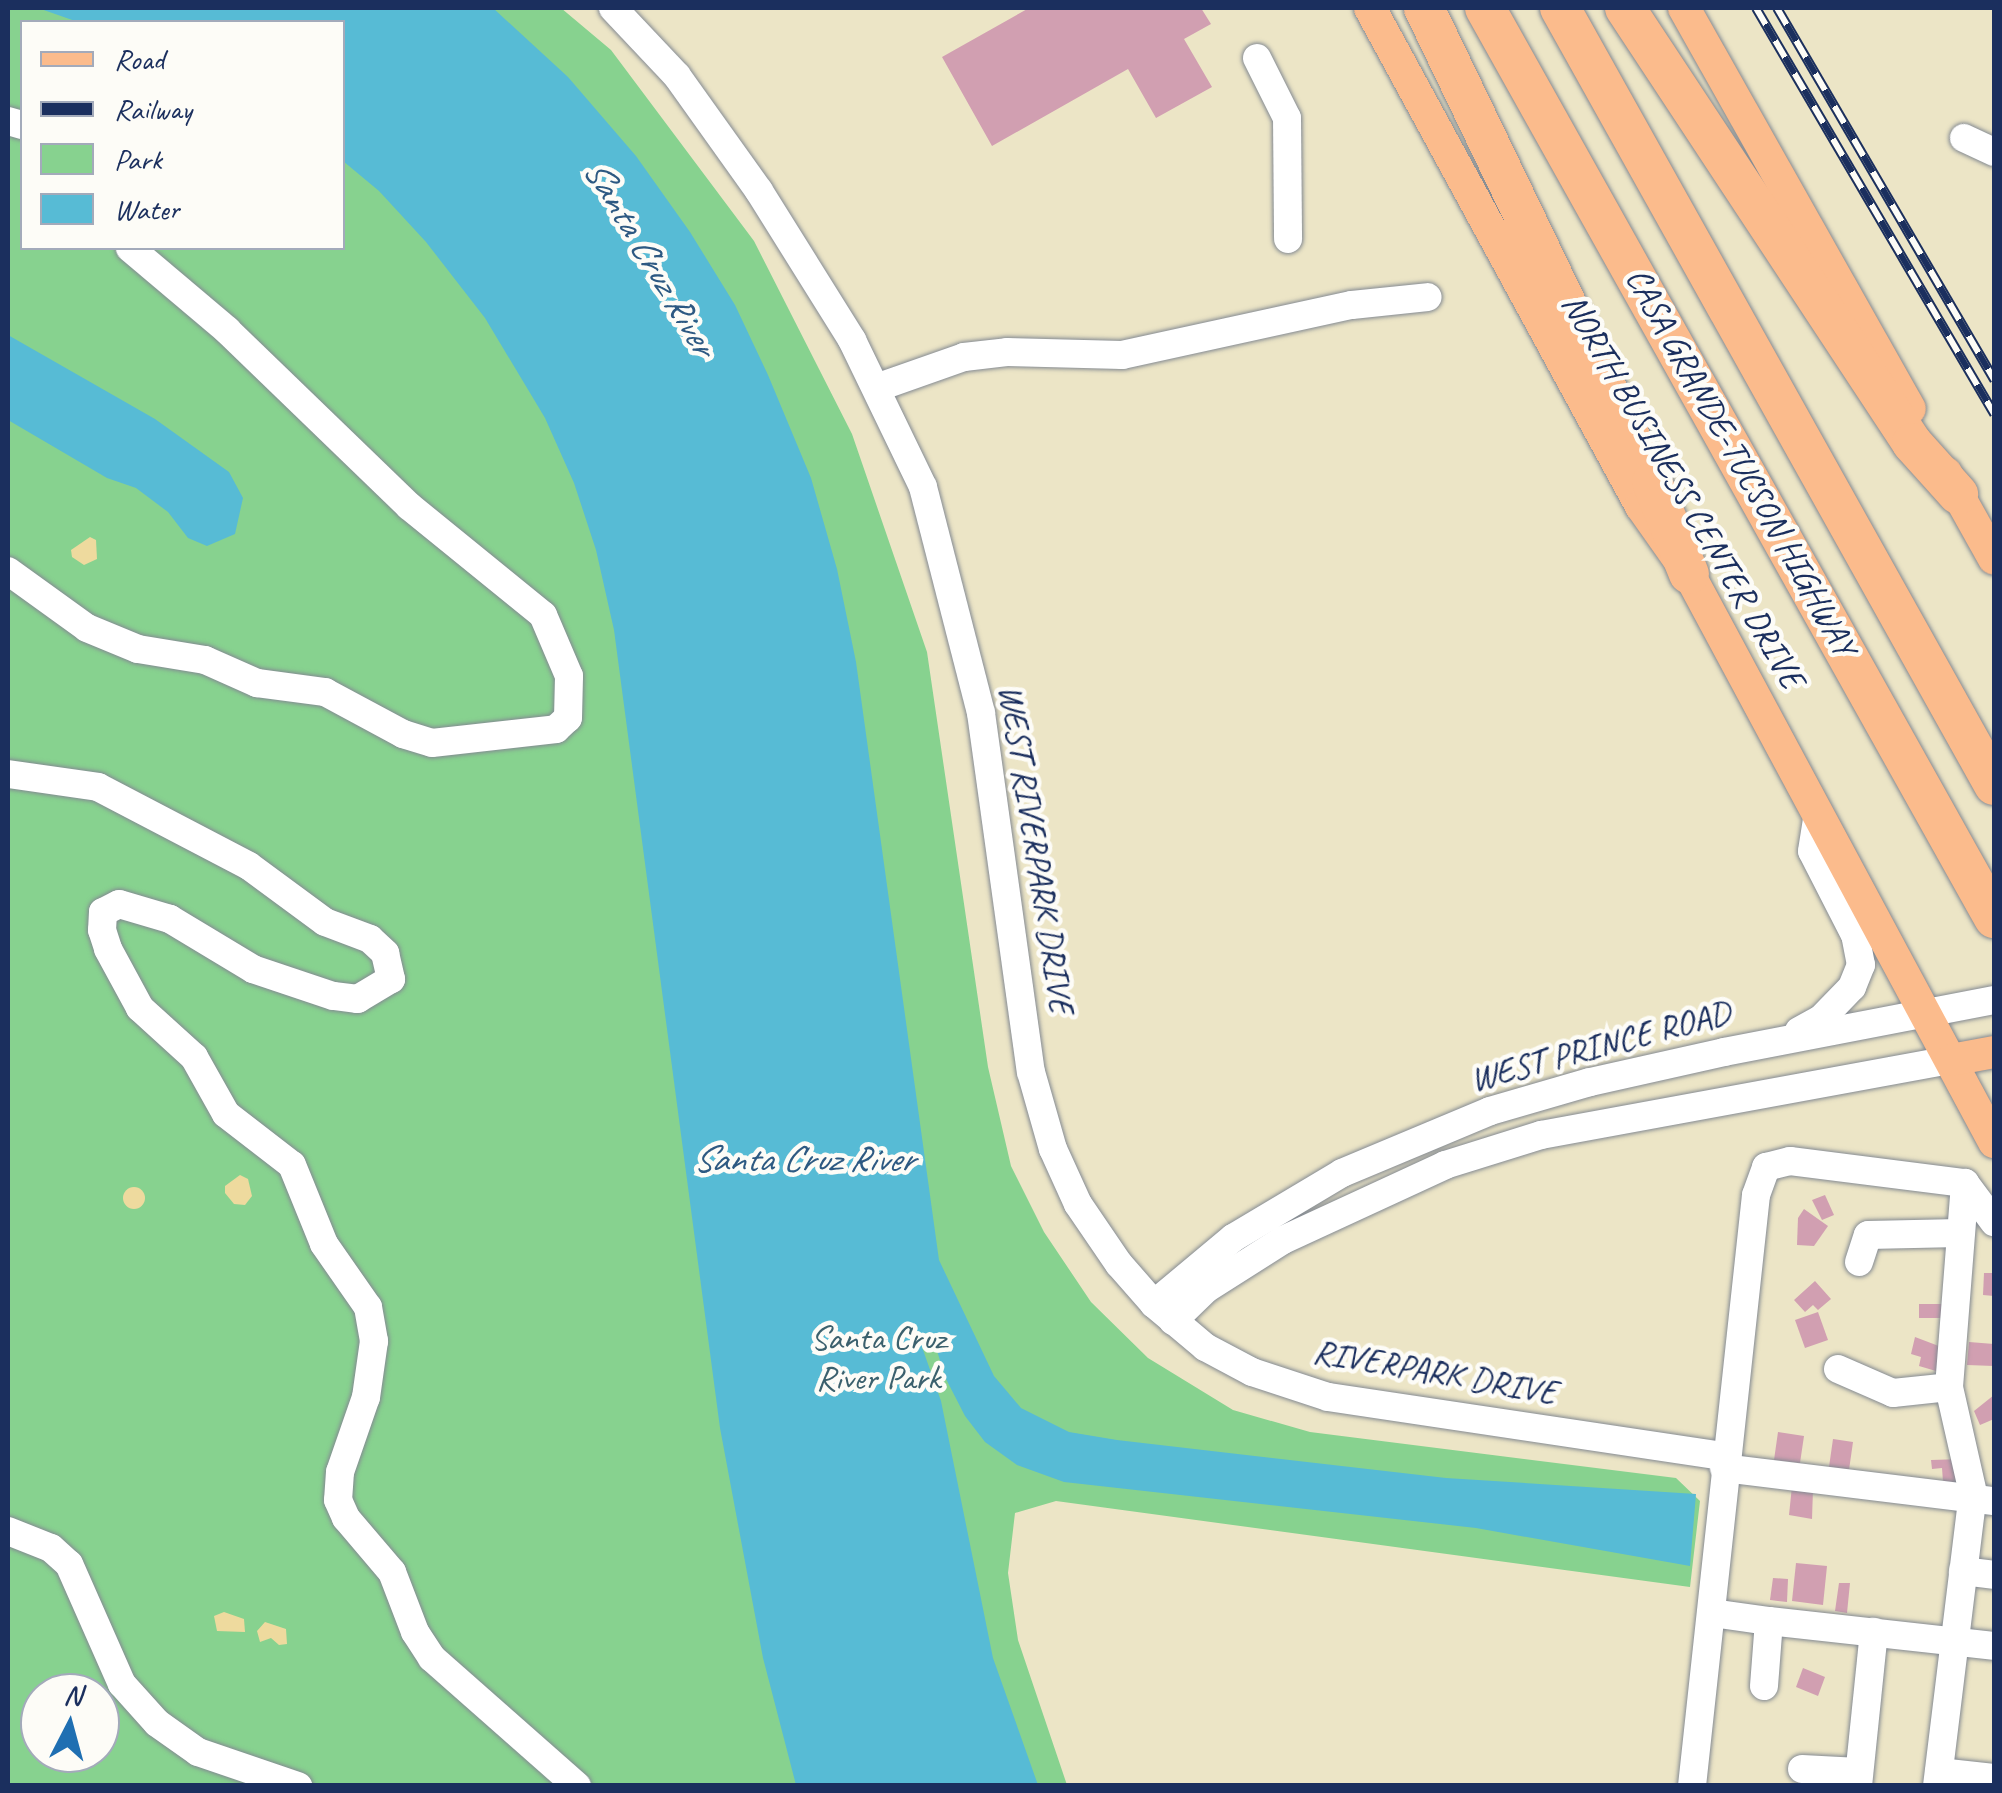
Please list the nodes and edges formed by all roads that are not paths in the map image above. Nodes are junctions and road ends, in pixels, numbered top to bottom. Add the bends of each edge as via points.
1 (613, 8) edge
2 (1370, 8) edge
3 (1424, 8) edge
4 (1485, 8) edge
5 (1560, 8) edge
6 (1625, 8) edge
7 (1684, 8) edge
8 (1257, 58) dead end
9 (1964, 138) dead end
10 (1994, 152) edge
11 (1288, 240) dead end
12 (132, 250) edge
13 (1428, 297) dead end
14 (876, 388) junction
15 (1958, 494) junction
16 (1994, 559) edge
17 (8, 571) edge
18 (1689, 574) junction
19 (8, 774) edge
20 (1994, 784) edge
21 (1818, 812) junction
22 (1994, 918) edge
23 (1984, 1002) edge
24 (1926, 1014) junction
25 (1778, 1042) junction
26 (1994, 1052) edge
27 (1952, 1060) junction
28 (1994, 1142) edge
29 (1965, 1184) junction
30 (1994, 1222) edge
31 (1960, 1233) junction
32 (1859, 1262) dead end
33 (1164, 1312) junction
34 (1838, 1369) dead end
35 (1949, 1387) junction
36 (1725, 1462) junction
37 (1983, 1499) edge
38 (8, 1532) edge
39 (1963, 1571) junction
40 (1994, 1575) edge
41 (1712, 1614) junction
42 (1769, 1621) junction
43 (1874, 1632) junction
44 (1954, 1640) junction
45 (1994, 1646) edge
46 (1764, 1686) dead end
47 (1802, 1768) dead end
48 (1994, 1778) edge
49 (1859, 1779) edge
50 (1938, 1779) edge
51 (298, 1786) edge
52 (577, 1786) edge
53 (1692, 1786) edge

1 - 14 street, WEST RIVERPARK DRIVE via 677,76 759,191
2 - 18 main road, NORTH BUSINESS CENTER DRIVE via 1641,506
3 - 18 highway via 1652,482
4 - 22 highway, CASA GRANDE-TUCSON HIGHWAY
5 - 20 highway, CASA GRANDE-TUCSON HIGHWAY
6 - 15 highway via 1912,443
7 - 15 main road
8 - 11 street via 1287,118
9 - 10 street
12 - 17 street via 227,330 409,506 543,615 570,676 568,718 556,729 432,743 325,692 257,683 205,660 138,649 87,628
13 - 14 street via 1352,305 1122,355 964,357
14 - 33 street, WEST RIVERPARK DRIVE via 923,487 981,713 1031,1072 1053,1148 1098,1237
15 - 16 main road
18 - 21 main road, NORTH BUSINESS CENTER DRIVE
19 - 52 street via 98,787 250,866 325,922 370,938 385,953 391,979 358,999 333,996 252,969 170,919 118,904 103,912 108,949 140,1008 194,1058 226,1114 292,1165 324,1244 368,1307 374,1341 366,1397 340,1472 338,1500 346,1518 392,1572 432,1658
21 - 24 main road, NORTH BUSINESS CENTER DRIVE
21 - 25 street via 1812,852 1856,934 1860,965 1852,987 1822,1018
23 - 24 street, WEST PRINCE ROAD
24 - 25 street, WEST PRINCE ROAD
24 - 27 main road, NORTH BUSINESS CENTER DRIVE
25 - 33 street, WEST PRINCE ROAD via 1590,1082 1490,1112 1342,1173 1233,1238
26 - 27 main road, WEST PRINCE ROAD
27 - 28 main road, NORTH BUSINESS CENTER DRIVE
27 - 33 street, WEST PRINCE ROAD via 1541,1135 1444,1165 1283,1240
29 - 30 street
29 - 31 street
29 - 36 street via 1790,1161 1766,1167 1756,1195
31 - 32 street via 1868,1235
31 - 35 street
33 - 36 street, RIVERPARK DRIVE via 1205,1347 1252,1372 1328,1397
34 - 35 street via 1892,1393
35 - 37 street
36 - 37 street, RIVERPARK DRIVE
36 - 41 street
37 - 39 street
38 - 51 street via 51,1548 68,1564 122,1684 157,1722 198,1752
39 - 40 street
39 - 44 street
41 - 42 street
41 - 53 street
42 - 43 street
42 - 46 street
43 - 44 street
43 - 49 street
44 - 45 street
44 - 50 street
47 - 49 street
48 - 50 street

